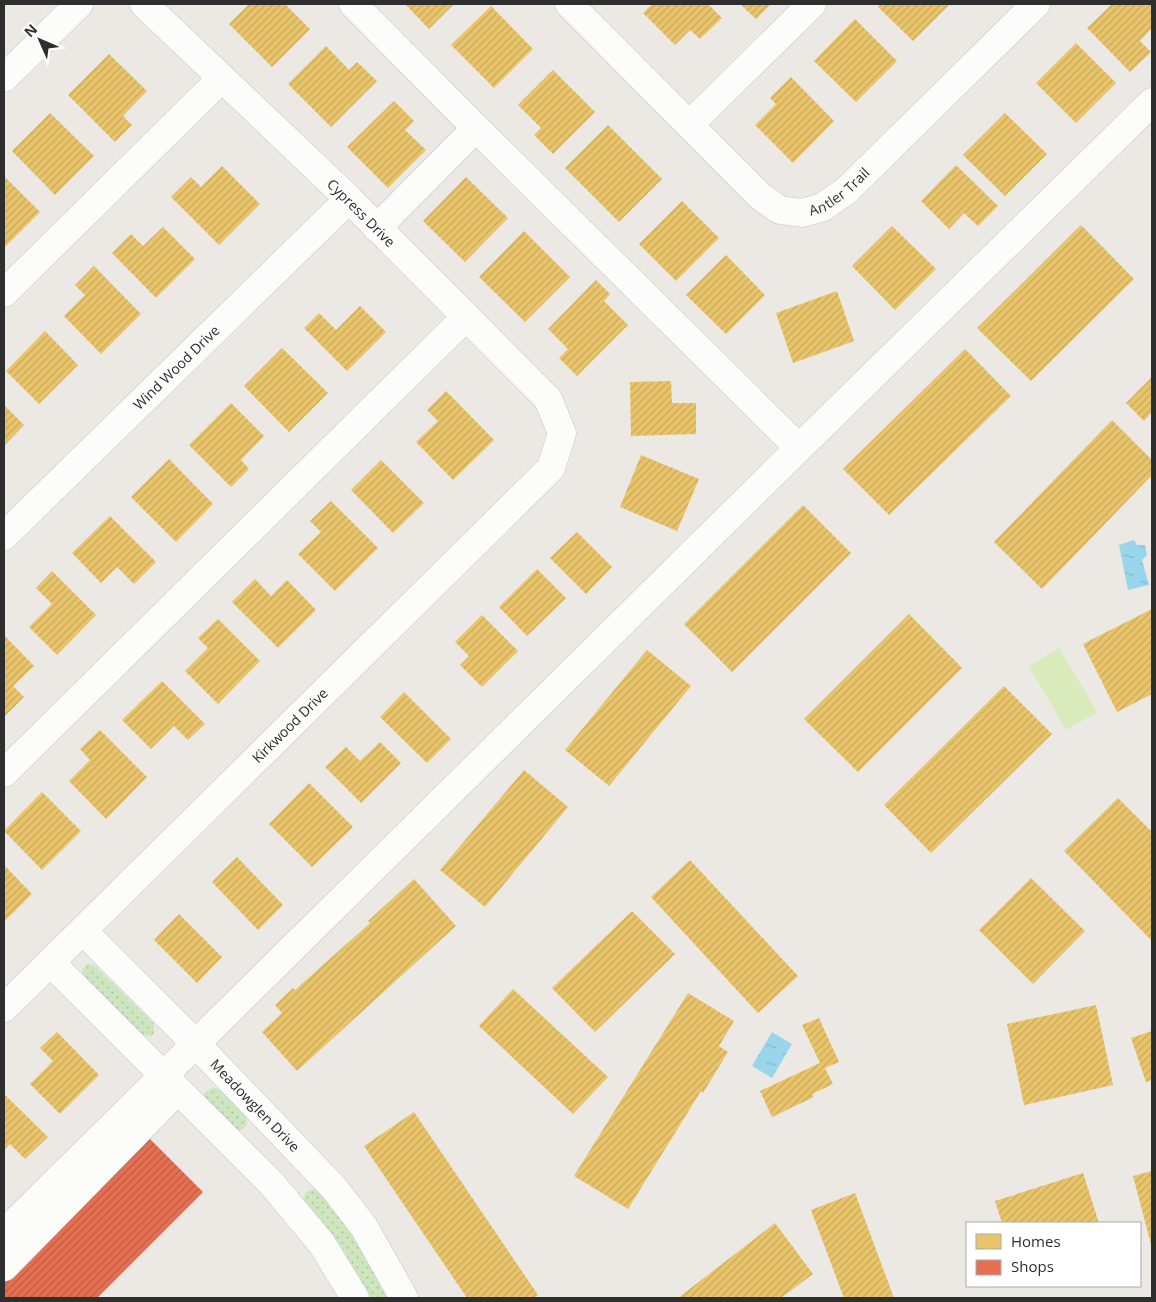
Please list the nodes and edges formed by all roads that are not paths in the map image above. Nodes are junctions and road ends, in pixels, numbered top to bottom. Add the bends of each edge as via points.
1 (79, 4) edge
2 (144, 4) edge
3 (353, 4) edge
4 (569, 4) edge
5 (812, 4) edge
6 (1036, 4) edge
7 (4, 78) edge
8 (222, 78) junction
9 (1152, 102) edge
10 (688, 125) junction
11 (476, 128) junction
12 (349, 200) junction
13 (377, 228) junction
14 (4, 292) edge
15 (466, 317) junction
16 (562, 433) joint
17 (799, 448) junction
18 (4, 536) edge
19 (4, 773) edge
20 (83, 932) junction
21 (51, 962) junction
22 (4, 1008) edge
23 (195, 1043) junction
24 (170, 1082) junction
25 (4, 1232) edge
26 (4, 1267) edge
27 (355, 1298) edge
28 (404, 1298) edge

1 - 7 street
2 - 8 street, Cypress Drive
3 - 11 street
4 - 10 street, Antler Trail
5 - 10 street
6 - 10 street, Antler Trail via 847,190 823,207 802,213 780,210 760,196
8 - 12 street, Cypress Drive
8 - 14 street
9 - 17 street
11 - 13 street
11 - 17 street
12 - 13 street, Cypress Drive
12 - 18 street, Wind Wood Drive
13 - 15 street, Cypress Drive
15 - 16 street, Cypress Drive via 548,399
15 - 19 street
16 - 20 street, Kirkwood Drive via 552,468
17 - 23 street
20 - 21 street, Kirkwood Drive
20 - 23 street, Meadowglen Drive
21 - 22 street, Kirkwood Drive
21 - 24 street
23 - 24 street
23 - 28 street, Meadowglen Drive via 334,1188 364,1227
24 - 25 street
24 - 26 street
24 - 27 street via 272,1184 322,1244

